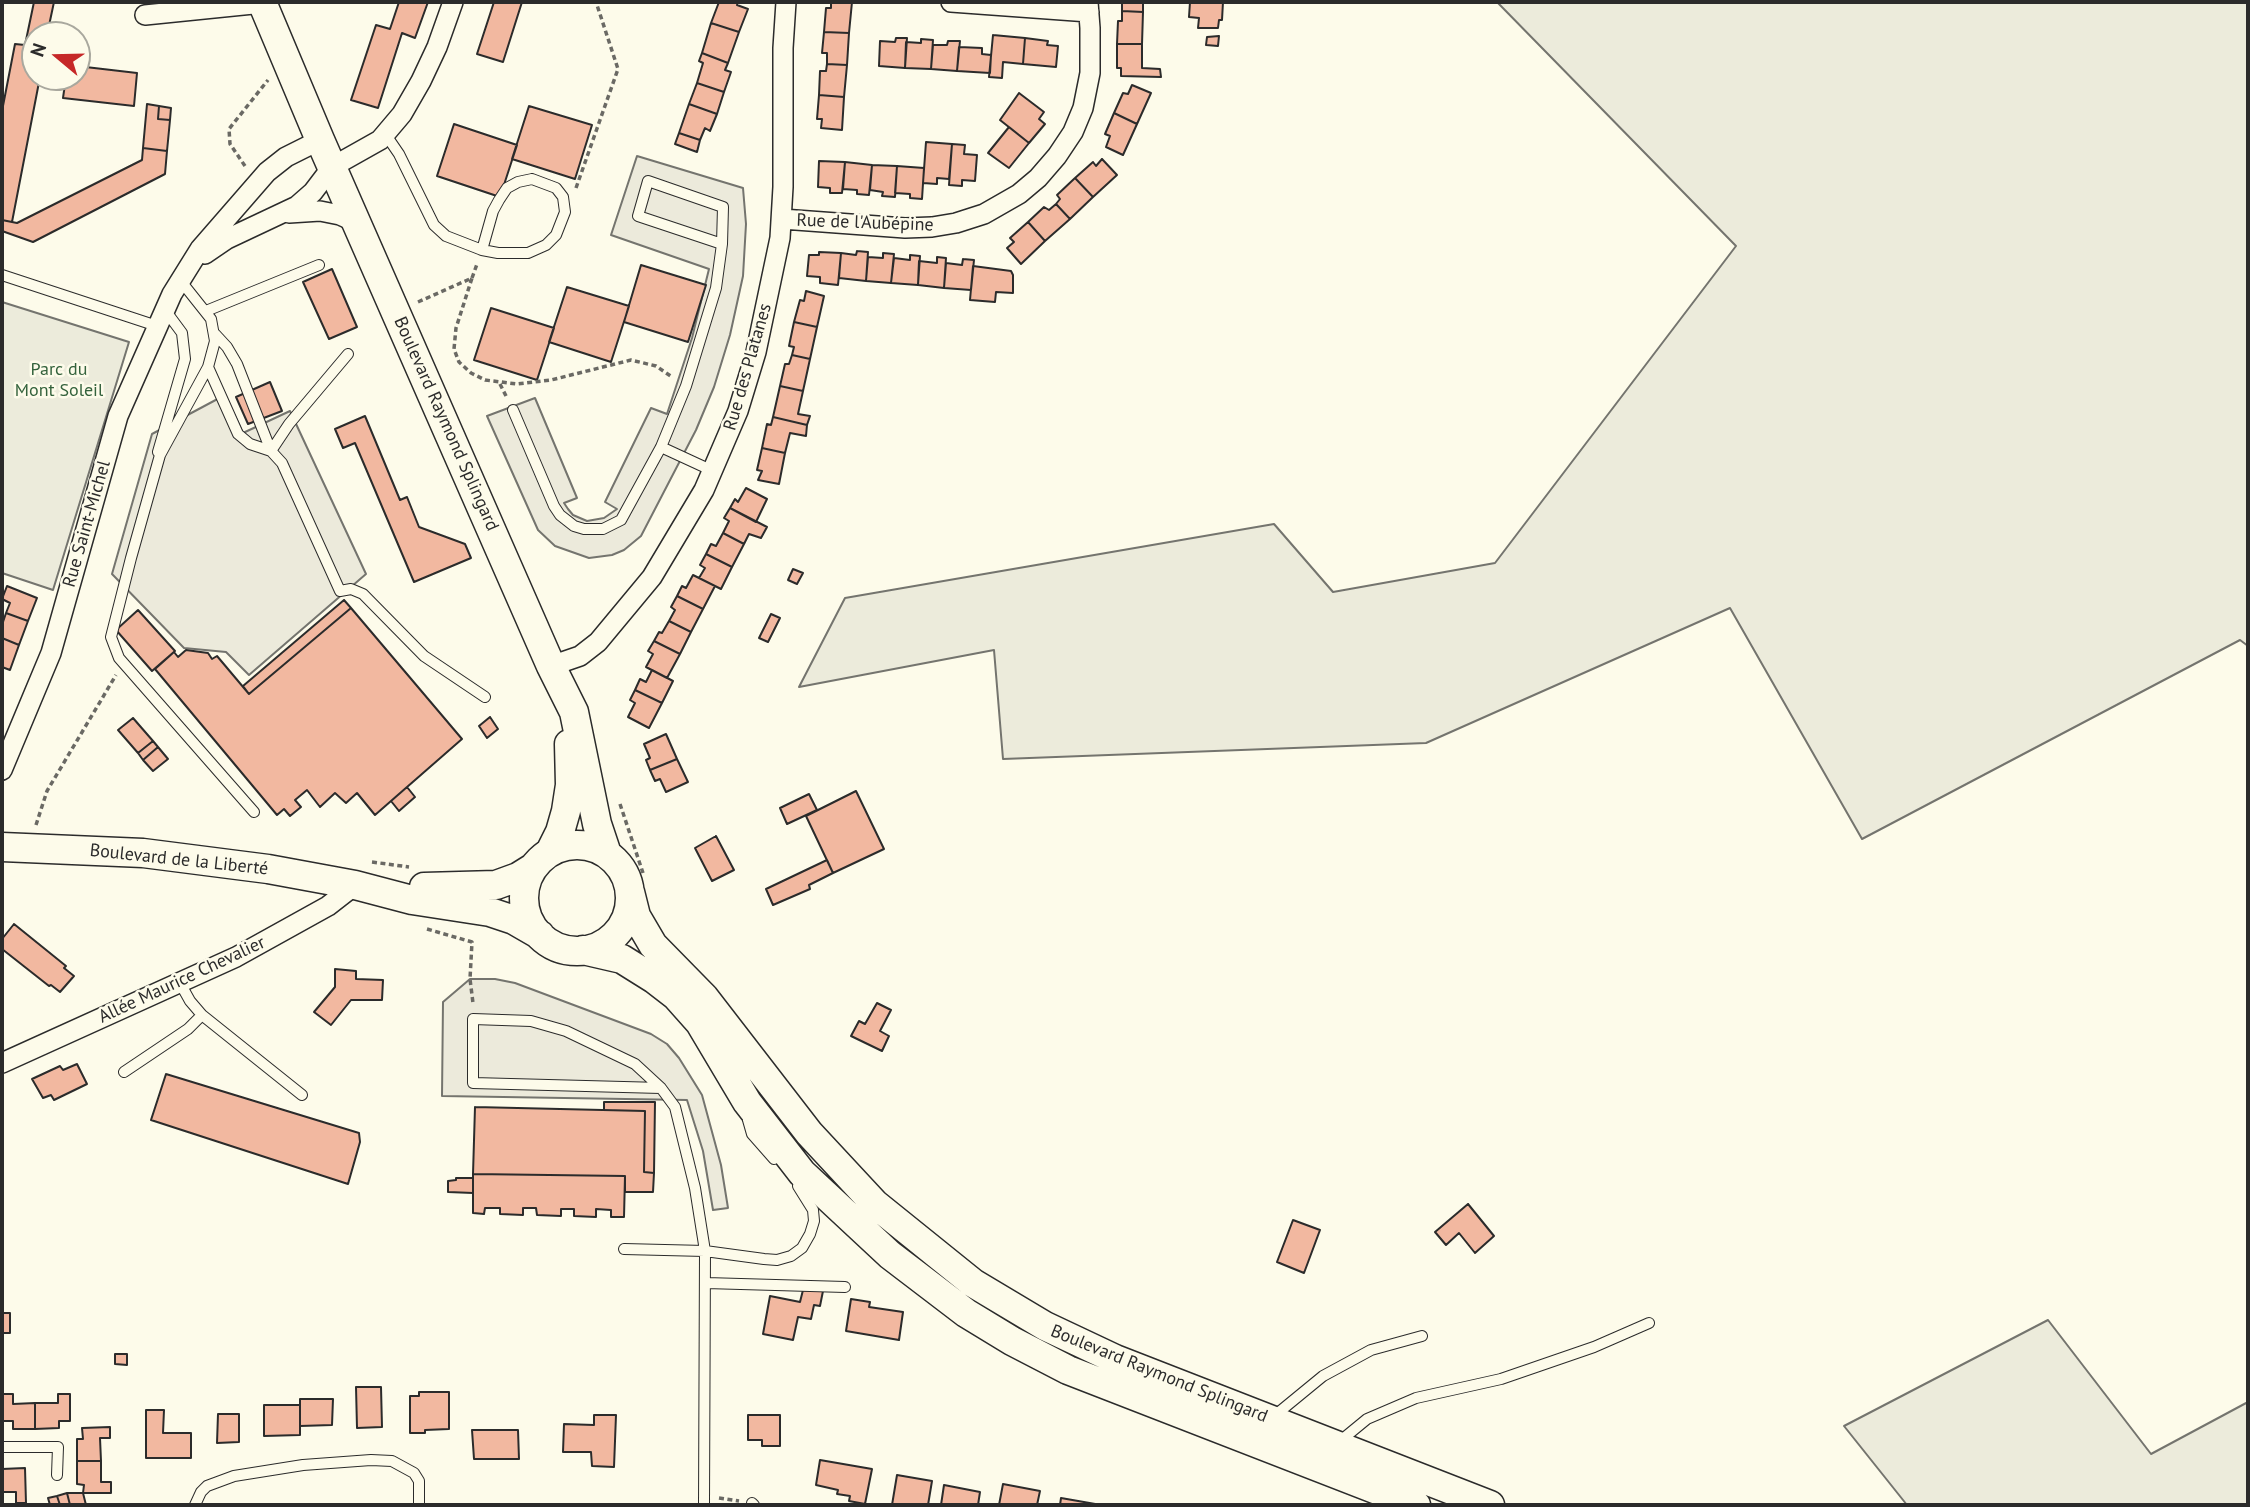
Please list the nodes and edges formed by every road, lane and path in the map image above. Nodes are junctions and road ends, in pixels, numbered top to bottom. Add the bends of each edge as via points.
1 (262, 2) edge
2 (453, 2) edge
3 (596, 2) edge
4 (786, 2) edge
5 (951, 2) edge
6 (1088, 7) edge
7 (145, 15) dead end
8 (274, 73) dead end
9 (386, 135) junction
10 (320, 140) junction
11 (332, 167) junction
12 (252, 172) dead end
13 (565, 204) junction
14 (281, 215) junction
15 (782, 219) junction
16 (358, 223) junction
17 (722, 244) junction
18 (482, 250) junction
19 (319, 265) dead end
20 (2, 275) edge
21 (180, 280) junction
22 (416, 303) dead end
23 (206, 311) junction
24 (161, 318) junction
25 (215, 334) junction
26 (348, 354) dead end
27 (208, 367) junction
28 (687, 386) junction
29 (513, 410) dead end
30 (661, 447) junction
31 (271, 451) junction
32 (713, 471) junction
33 (155, 473) junction
34 (123, 662) junction
35 (551, 666) junction
36 (485, 697) dead end
37 (2, 770) edge
38 (254, 812) dead end
39 (18, 847) edge
40 (607, 854) junction
41 (542, 860) junction
42 (419, 869) dead end
43 (360, 873) junction
44 (630, 892) junction
45 (424, 928) dead end
46 (540, 935) junction
47 (583, 950) junction
48 (180, 983) junction
49 (202, 1015) junction
50 (473, 1019) junction
51 (2, 1063) edge
52 (124, 1072) dead end
53 (661, 1088) junction
54 (302, 1095) dead end
55 (792, 1155) junction
56 (624, 1249) dead end
57 (705, 1251) junction
58 (706, 1283) junction
59 (845, 1287) dead end
60 (1649, 1323) dead end
61 (1422, 1336) dead end
62 (1270, 1419) junction
63 (1336, 1444) junction
64 (1259, 1445) junction
65 (2, 1447) edge
66 (57, 1475) dead end
67 (704, 1501) edge
68 (753, 1504) edge
69 (195, 1505) edge
70 (419, 1505) edge
71 (1416, 1505) edge
72 (1490, 1505) edge

1 - 7 street
1 - 10 main road, Boulevard Raymond Splingard
2 - 9 street via 426,71
3 - 13 path via 618,69 578,185
4 - 15 street, Rue des Platanes
5 - 6 street
6 - 15 street, Rue de l'Aubépine via 1090,73 1079,119 1057,156 1009,202 969,220 932,227
8 - 12 path via 229,129 230,144
9 - 11 street
9 - 18 lane via 434,225 446,236
10 - 11 main road, Boulevard Raymond Splingard
10 - 21 street, Rue Saint-Michel via 267,172 200,249
11 - 14 street, Rue Saint-Michel via 309,196
11 - 16 main road, Boulevard Raymond Splingard
13 - 18 lane via 556,235 537,250 518,255
13 - 18 lane via 556,188 533,179 507,188 493,211
14 - 16 street, Rue Saint-Michel via 320,211
14 - 21 street, Rue Saint-Michel via 220,243
15 - 32 street, Rue des Platanes via 756,352
16 - 35 main road, Boulevard Raymond Splingard
17 - 17 lane via 723,207 648,181 638,216
17 - 28 lane via 716,288
19 - 23 lane
20 - 24 lane
21 - 23 lane
21 - 24 street, Rue Saint-Michel
22 - 28 path via 472,278 454,349 459,362 485,380 517,384 551,380 631,360 656,366
23 - 25 lane
24 - 33 lane via 182,332 185,359 162,432
24 - 37 street, Rue Saint-Michel via 118,416 51,653
25 - 27 lane
25 - 31 lane via 237,364
26 - 31 lane
27 - 31 lane via 238,434
27 - 33 lane via 160,455
28 - 30 lane
29 - 30 lane via 554,506 566,521 584,529 603,529 621,520
30 - 32 lane
31 - 36 lane via 282,463 340,591 363,594 424,656
32 - 35 street, Rue des Platanes via 652,577 619,619 587,651
33 - 34 lane via 112,628 115,651
34 - 38 lane
34 - 39 path
35 - 40 main road, Boulevard Raymond Splingard via 578,723
35 - 41 main road via 567,727 570,767 564,822
39 - 43 main road, Boulevard de la Liberté via 162,854 257,867
40 - 41 main road via 576,845 559,848
40 - 44 main road via 624,873
41 - 43 main road, Boulevard de la Liberté via 496,885 441,888
41 - 46 main road via 527,882 524,899
42 - 43 path
43 - 46 main road, Boulevard de la Liberté via 412,900 491,912
43 - 48 street, Allée Maurice Chevalier via 319,912
44 - 47 main road via 627,916 618,931 600,946
44 - 55 main road, Boulevard Raymond Splingard via 636,916 653,946 704,997
45 - 50 path via 472,942
46 - 47 main road via 557,947
47 - 55 main road, Boulevard Raymond Splingard via 622,959 668,990 700,1023 758,1117
48 - 49 lane
48 - 51 street, Allée Maurice Chevalier
49 - 52 lane
49 - 54 lane
50 - 53 lane via 520,1020 555,1027 624,1057
50 - 53 lane via 472,1083
53 - 57 lane via 680,1118
55 - 57 lane via 813,1210 814,1221 802,1248 777,1260
55 - 62 main road, Boulevard Raymond Splingard via 849,1177 896,1223 1012,1308 1115,1359
55 - 64 main road, Boulevard Raymond Splingard via 833,1203 890,1255 978,1321 1068,1370
56 - 57 lane
57 - 58 lane
58 - 59 lane
58 - 67 lane
60 - 63 lane via 1594,1348 1501,1379 1416,1398 1367,1419
61 - 62 lane via 1371,1350 1323,1376
62 - 63 main road, Boulevard Raymond Splingard
62 - 64 lane
63 - 72 main road, Boulevard Raymond Splingard
64 - 71 main road, Boulevard Raymond Splingard
65 - 66 lane via 58,1447
67 - 68 path
69 - 70 lane via 207,1486 234,1476 371,1460 392,1461 414,1473 419,1481

